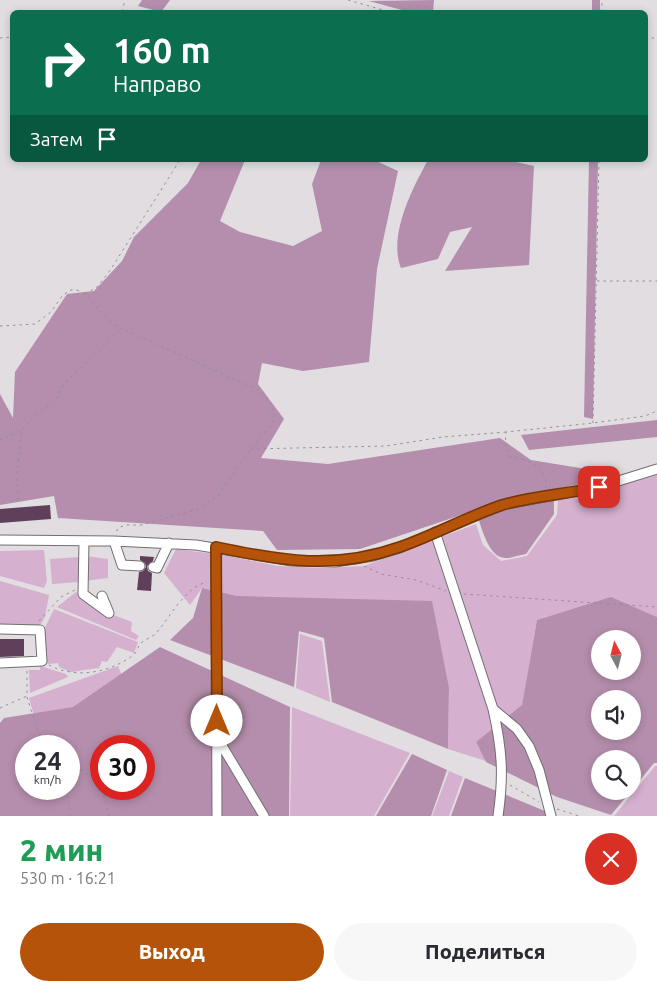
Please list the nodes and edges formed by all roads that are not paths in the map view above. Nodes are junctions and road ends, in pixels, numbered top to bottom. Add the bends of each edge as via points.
1 (657, 469) edge
2 (435, 532) junction
3 (0, 540) edge
4 (84, 541) junction
5 (114, 541) junction
6 (169, 543) junction
7 (216, 547) junction
8 (140, 566) dead end
9 (153, 567) dead end
10 (102, 596) dead end
11 (0, 629) edge
12 (0, 663) edge
13 (493, 709) junction
14 (217, 737) junction
15 (216, 816) edge
16 (264, 816) edge
17 (498, 816) edge
18 (551, 816) edge

1 - 2 street via 599,487 502,505
2 - 7 street via 388,551 349,560 292,561
2 - 13 street
3 - 4 street
4 - 5 street
4 - 10 street via 83,594 109,613
5 - 6 street
5 - 8 street via 122,565
6 - 7 street
6 - 9 street via 157,568
7 - 14 street
11 - 12 street via 40,630 42,661
13 - 17 street via 503,773
13 - 18 street via 517,729 529,746
14 - 15 street
14 - 16 street

